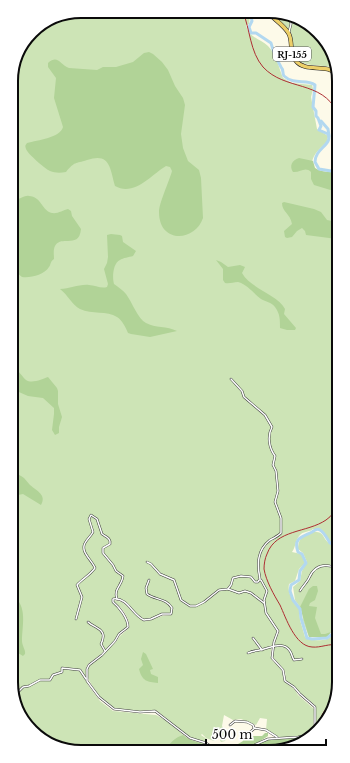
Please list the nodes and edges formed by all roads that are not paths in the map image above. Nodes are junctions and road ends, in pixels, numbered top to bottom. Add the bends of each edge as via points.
1 (273, 18) edge
2 (290, 22) edge
3 (289, 34) junction
4 (331, 69) edge
5 (231, 378) dead end
6 (146, 562) dead end
7 (332, 566) edge
8 (149, 580) dead end
9 (261, 580) junction
10 (228, 589) junction
11 (300, 591) dead end
12 (117, 599) junction
13 (264, 603) junction
14 (76, 619) dead end
15 (88, 622) dead end
16 (253, 638) dead end
17 (274, 646) junction
18 (262, 650) junction
19 (105, 651) junction
20 (248, 653) dead end
21 (302, 659) dead end
22 (87, 680) junction
23 (19, 690) edge
24 (230, 724) dead end
25 (316, 724) edge
26 (255, 728) junction
27 (250, 733) dead end
28 (300, 737) edge
29 (279, 738) junction
30 (209, 745) edge
31 (254, 745) edge

1 - 3 main road, RJ-155
2 - 3 street
3 - 4 main road, RJ-155 via 292,55 297,63
5 - 9 street via 244,397 266,416 272,427 269,436 271,450 275,456 273,465 278,491 275,502 281,518 281,533 261,549
6 - 10 street via 160,574 174,580 181,600 190,606 204,602 219,590
7 - 11 street via 317,568
8 - 12 street via 146,592 169,604 172,610 170,615 162,614 143,620 127,603
9 - 10 street via 255,582 251,577 236,576
9 - 13 street via 267,591
10 - 13 street via 239,593 251,593
12 - 14 street via 116,588 122,583 123,576 116,571 103,553 103,548 110,544 110,540 102,534 97,519 91,515 89,519 93,532 84,546 85,553 95,568 77,585 82,597
12 - 19 street via 113,599 113,602 119,607 128,626
13 - 17 street via 268,616 278,631
15 - 19 street via 102,631 101,644
16 - 18 street
17 - 18 street
17 - 21 street via 288,649 294,660
17 - 25 street via 272,658 281,667 285,681 315,707
18 - 20 street
19 - 22 street via 88,666
22 - 23 street via 80,670 62,668 62,672 53,675 50,680 40,680
22 - 30 street via 100,698 114,709 155,711 190,738
24 - 26 street via 240,720 252,724
26 - 27 street
26 - 29 street via 266,730
28 - 29 street
29 - 31 street via 264,740

